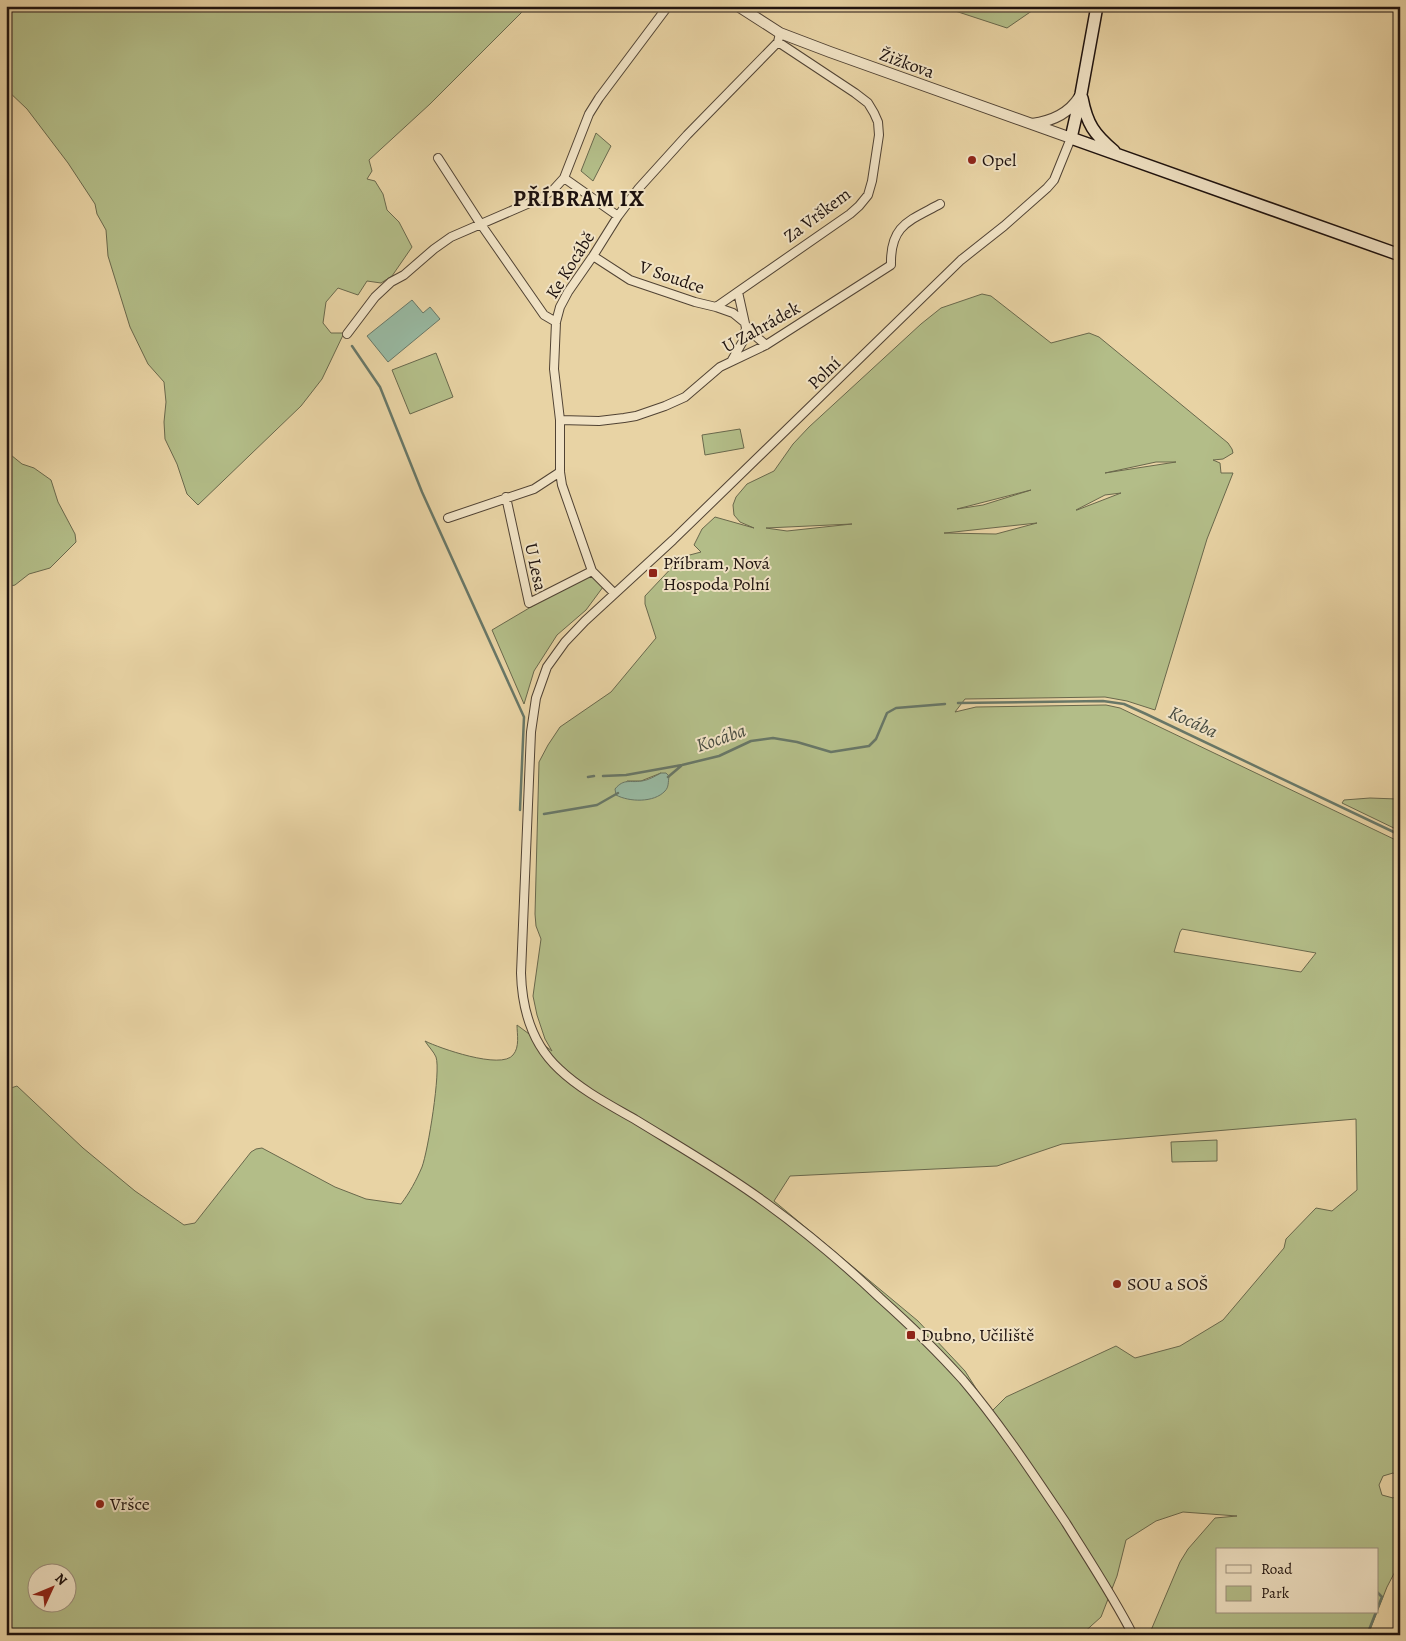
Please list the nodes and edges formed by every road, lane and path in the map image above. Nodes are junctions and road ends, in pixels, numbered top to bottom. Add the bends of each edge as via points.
1 (668, 6) edge
2 (738, 6) edge
3 (1097, 6) edge
4 (779, 38) junction
5 (1081, 94) junction
6 (1030, 124) junction
7 (1071, 138) junction
8 (1119, 155) junction
9 (438, 158) dead end
10 (564, 178) junction
11 (940, 204) dead end
12 (618, 216) junction
13 (480, 223) junction
14 (1400, 255) edge
15 (593, 256) junction
16 (738, 292) junction
17 (716, 307) junction
18 (556, 322) junction
19 (745, 325) junction
20 (347, 334) dead end
21 (766, 345) junction
22 (731, 361) junction
23 (560, 420) junction
24 (560, 472) junction
25 (506, 497) junction
26 (448, 518) dead end
27 (592, 571) junction
28 (614, 593) junction
29 (1133, 1635) edge

1 - 10 street via 589,114
2 - 4 street, Žižkova
3 - 5 main road
4 - 6 street, Žižkova
4 - 12 street, Ke Kocábě via 651,174
4 - 16 street, Za Vrškem via 855,93 874,113 878,135 872,180 868,195 850,214
5 - 6 street via 1069,110 1056,118
5 - 7 main road
5 - 8 main road via 1086,117 1094,133
6 - 7 street, Žižkova
7 - 8 main road
7 - 28 street, Polní via 1054,180 1047,188 961,260 673,540
8 - 14 main road
9 - 13 street
10 - 12 street
10 - 13 street via 541,198
11 - 21 street, U Zahrádek via 912,219 898,231 893,240 891,266
12 - 15 street, Ke Kocábě
13 - 18 street via 544,315
13 - 20 street via 451,237 391,282 375,297
15 - 17 street, V Soudce via 630,280
15 - 18 street, Ke Kocábě via 568,292
16 - 17 street, Za Vrškem
16 - 19 street
17 - 19 street, V Soudce via 733,313
18 - 23 street, Ke Kocábě via 554,369
19 - 21 street, V Soudce
19 - 22 street via 743,341
21 - 22 street, U Zahrádek
22 - 23 street, U Zahrádek via 685,397 651,411 598,421
23 - 24 street, Ke Kocábě
24 - 25 street via 534,489
24 - 27 street, Ke Kocábě
25 - 26 street
25 - 27 street, U Lesa via 529,603
27 - 28 street, Ke Kocábě
28 - 29 street, Polní via 565,642 548,667 536,698 531,732 520,973 524,1010 534,1036 545,1054 574,1081 719,1170 767,1204 847,1267 913,1327 962,1380 1022,1457 1117,1603

